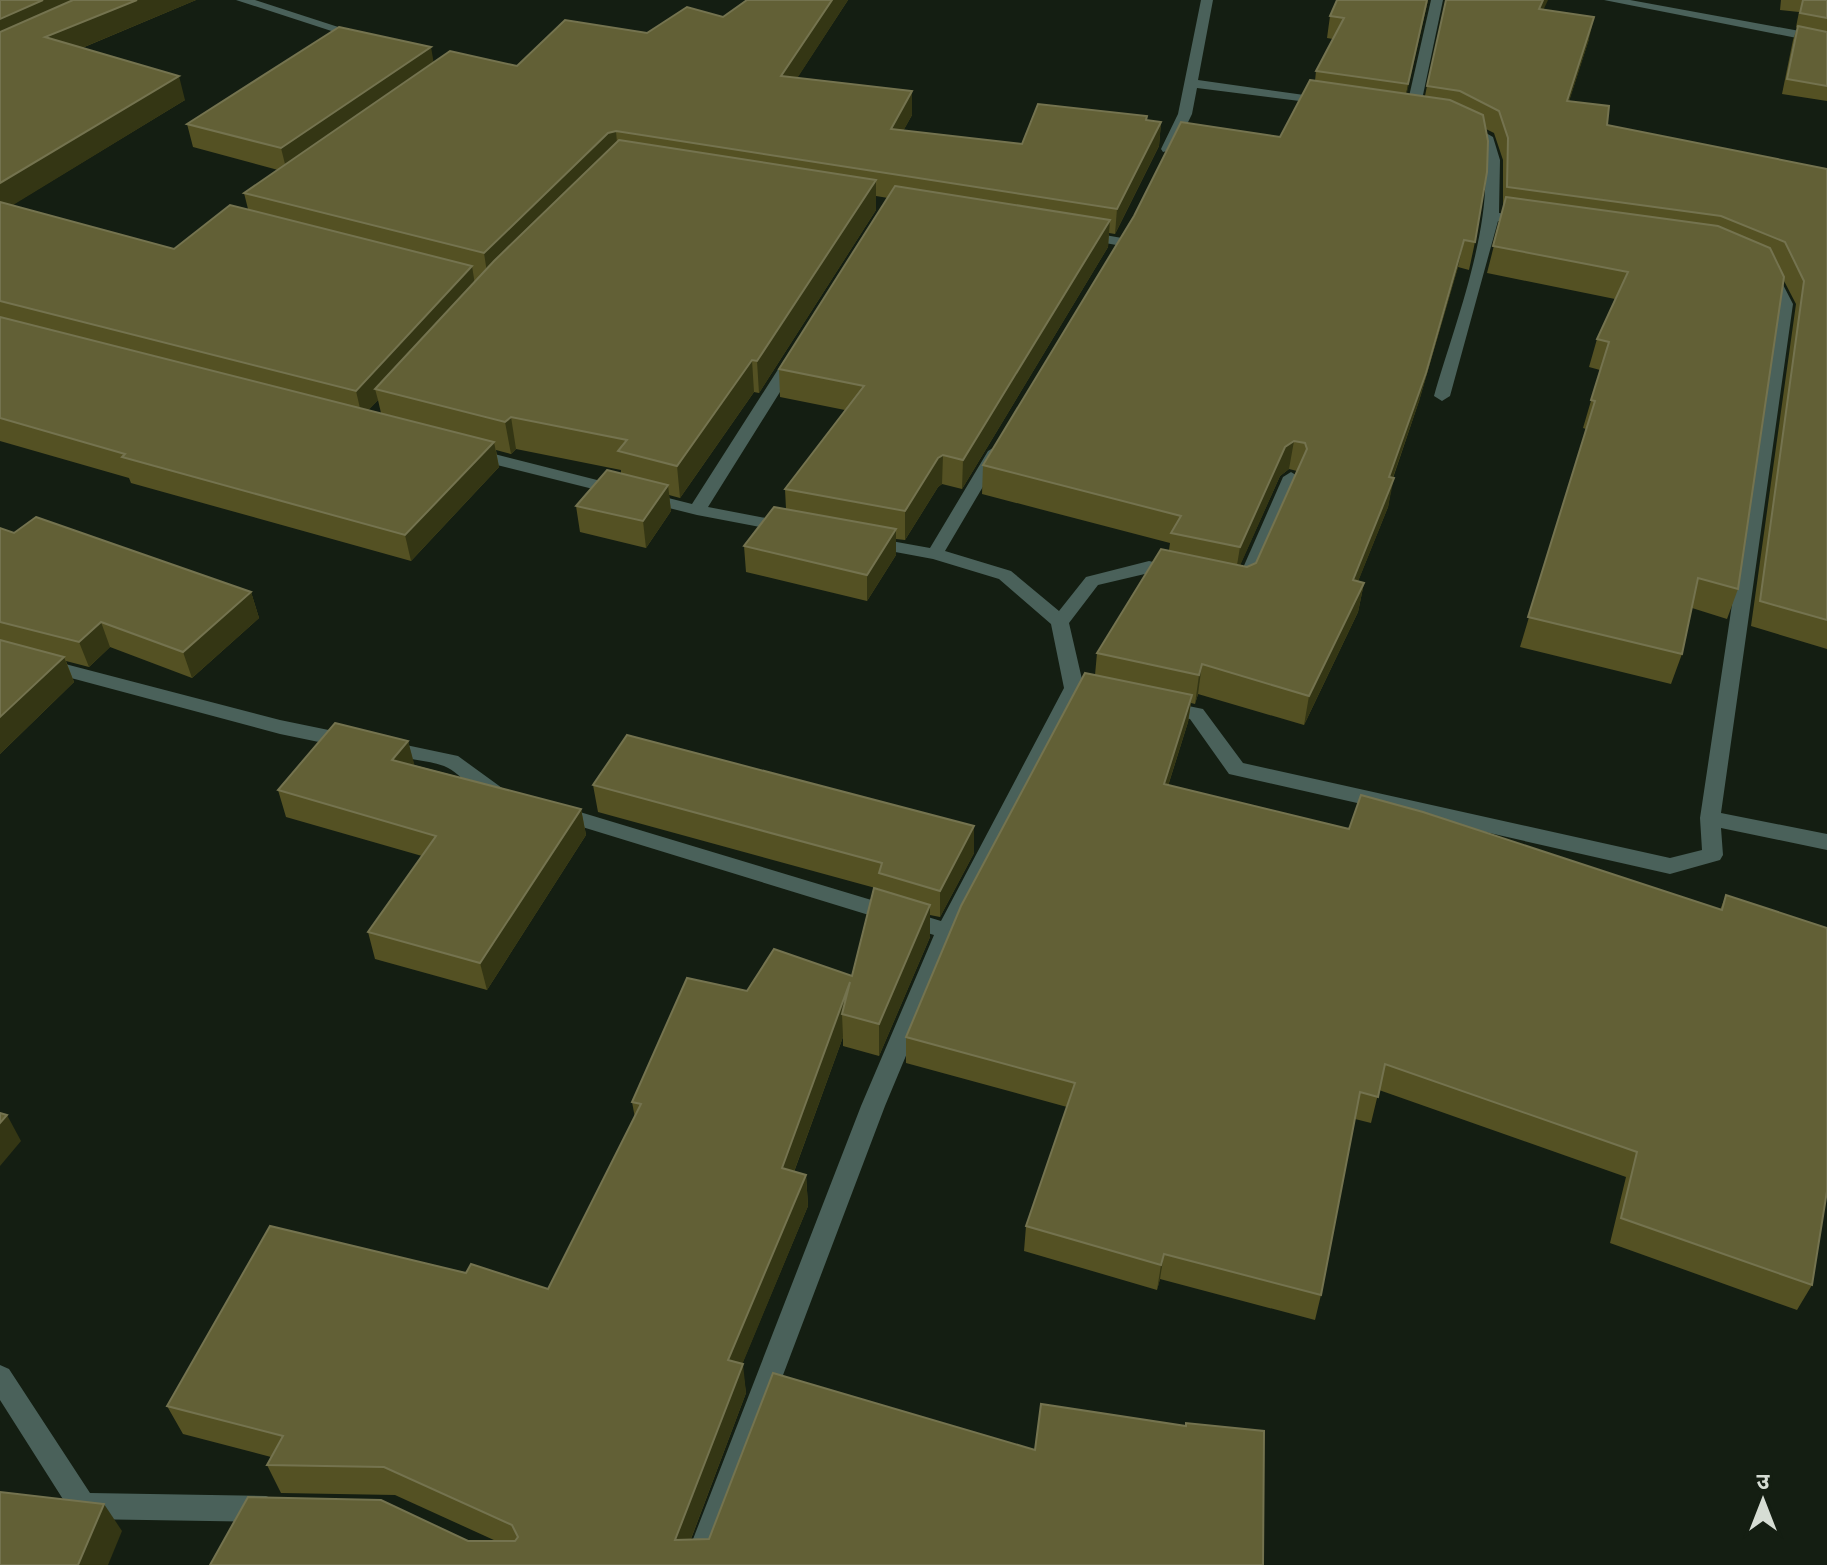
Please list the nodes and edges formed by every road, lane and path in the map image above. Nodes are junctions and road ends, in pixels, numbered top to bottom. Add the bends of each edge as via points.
1 (242, 0) edge
2 (1207, 0) edge
3 (1437, 0) edge
4 (1610, 0) edge
5 (371, 39) edge
6 (1827, 40) edge
7 (1190, 83) junction
8 (1349, 105) edge
9 (1396, 112) edge
10 (1449, 119) edge
11 (1162, 162) edge
12 (1492, 216) junction
13 (1539, 222) edge
14 (1060, 232) edge
15 (1121, 242) edge
16 (1755, 264) edge
17 (798, 351) edge
18 (1442, 396) dead end
19 (1008, 432) edge
20 (456, 450) edge
21 (1291, 477) edge
22 (697, 510) junction
23 (801, 529) edge
24 (845, 538) edge
25 (935, 554) junction
26 (1189, 576) edge
27 (1230, 585) edge
28 (1060, 622) junction
29 (0, 653) edge
30 (1150, 705) edge
31 (1710, 818) junction
32 (1827, 842) edge
33 (947, 931) junction
34 (0, 1377) edge
35 (285, 1509) edge
36 (697, 1565) edge

1 - 5 street
2 - 7 street
3 - 9 street via 1418,115
4 - 6 street
7 - 8 street
7 - 11 street via 1185,114
10 - 12 street via 1486,137 1493,160
12 - 13 street
12 - 18 street
14 - 15 street
16 - 31 street via 1769,270 1785,304
17 - 22 street
19 - 25 street
20 - 22 street
21 - 27 street via 1243,587
22 - 23 street
24 - 25 street
25 - 28 street via 1005,575
26 - 28 street via 1149,567 1092,581
28 - 33 street via 1081,690
29 - 33 street via 280,727 451,761 493,793
30 - 31 street via 1196,714 1236,769 1670,866 1713,855
31 - 32 street
33 - 36 street via 873,1106
34 - 35 street via 83,1506

